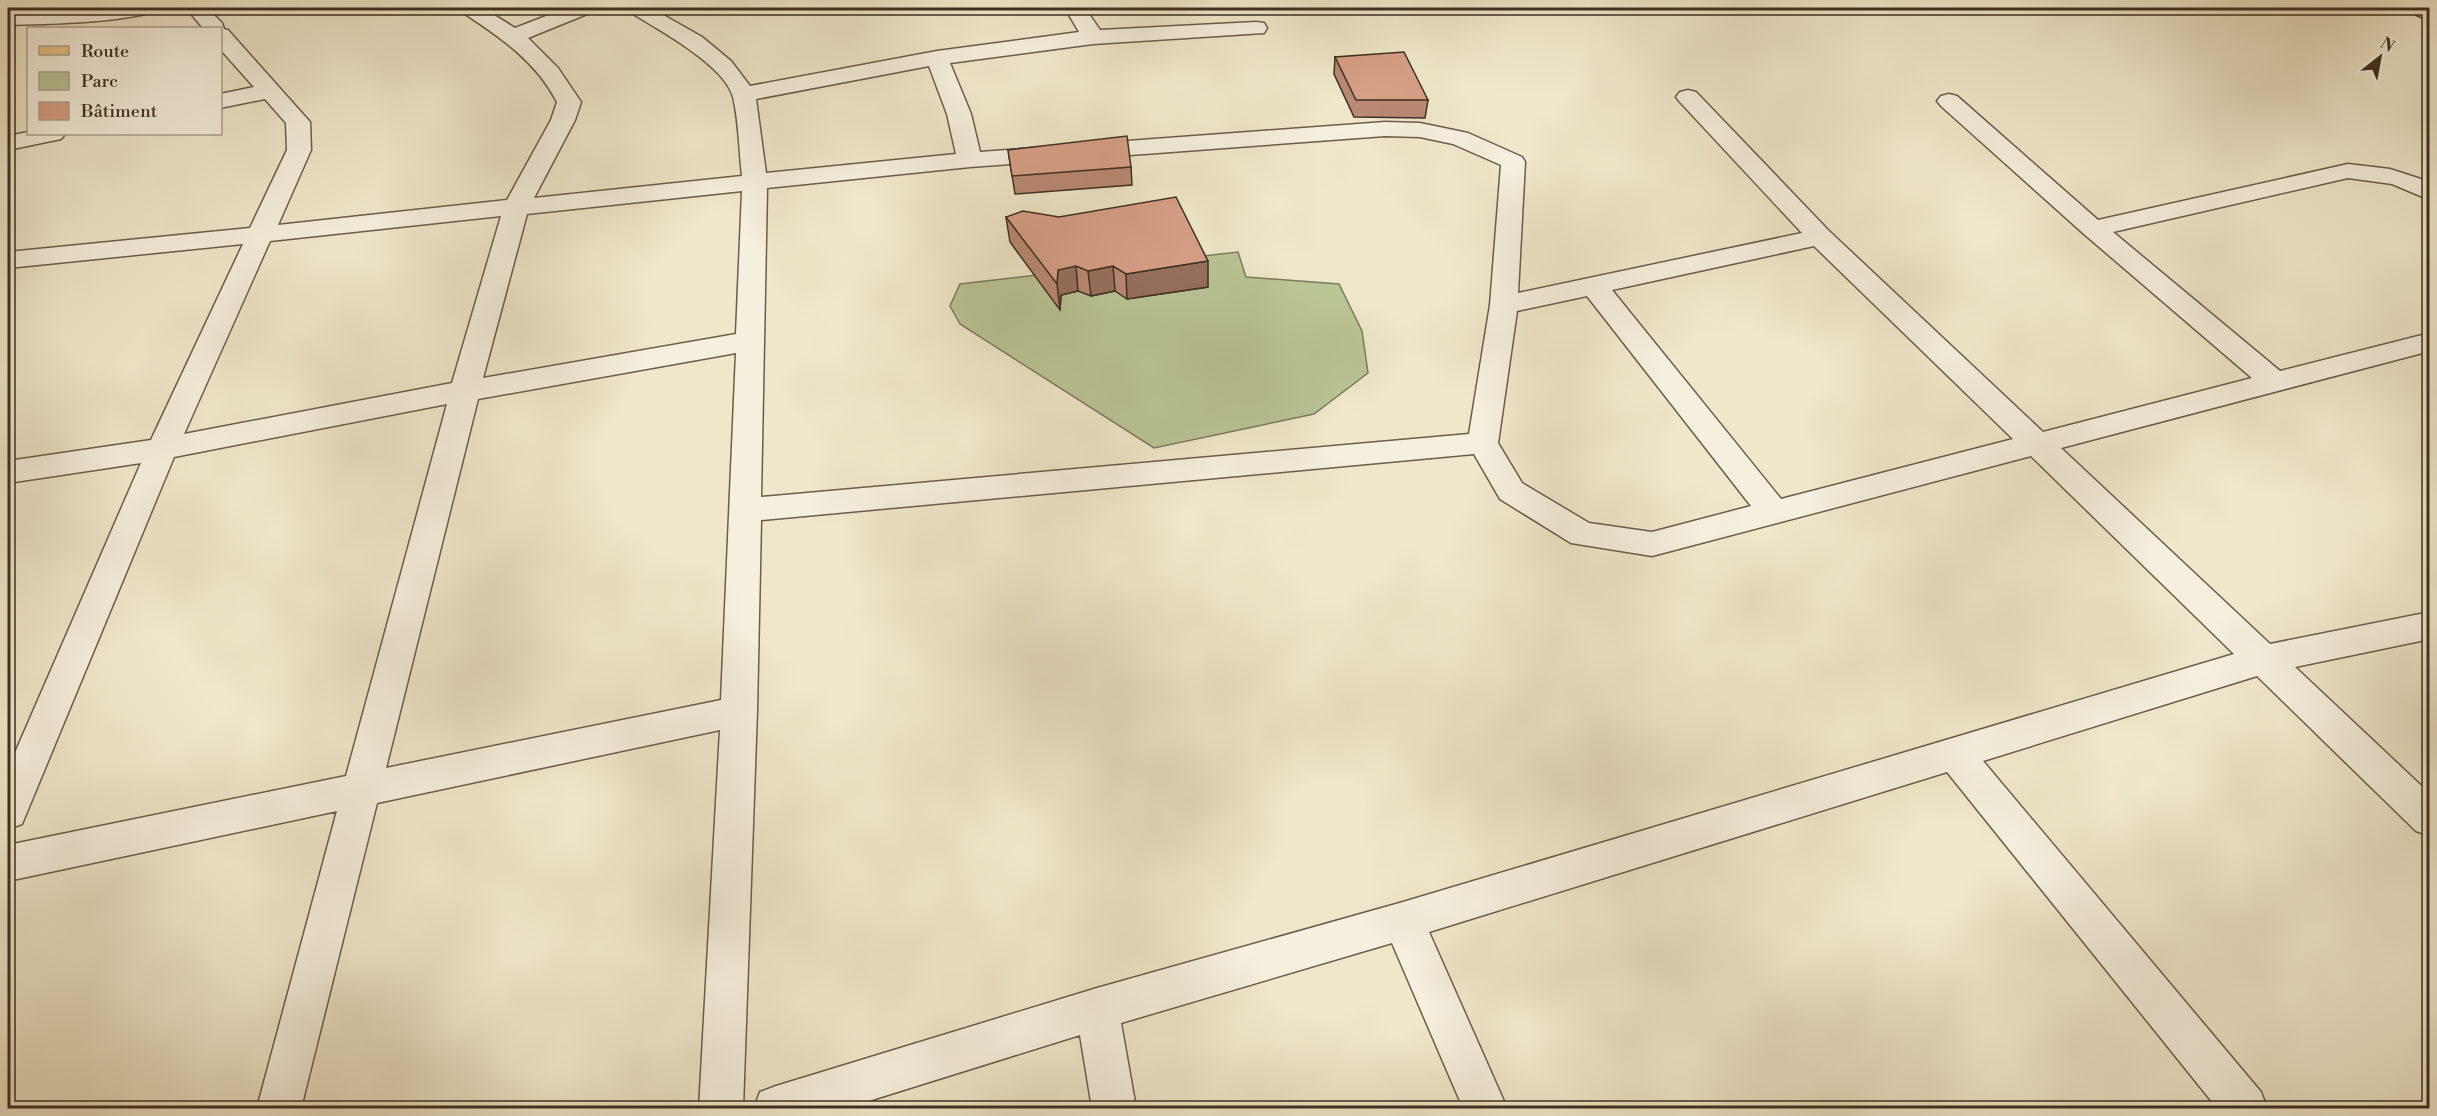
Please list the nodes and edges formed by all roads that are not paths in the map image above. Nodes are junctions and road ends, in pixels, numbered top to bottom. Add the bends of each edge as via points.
1 (147, 8) edge
2 (196, 8) edge
3 (469, 8) edge
4 (585, 8) edge
5 (637, 8) edge
6 (1075, 8) edge
7 (2417, 8) edge
8 (2430, 15) edge
9 (8, 19) edge
10 (213, 27) edge
11 (1256, 28) dead end
12 (515, 36) junction
13 (1093, 37) junction
14 (222, 38) edge
15 (937, 58) junction
16 (270, 91) junction
17 (744, 94) junction
18 (1688, 97) dead end
19 (222, 101) edge
20 (1949, 101) dead end
21 (48, 135) edge
22 (8, 143) edge
23 (970, 160) junction
24 (755, 180) junction
25 (2430, 193) edge
26 (516, 208) junction
27 (2092, 229) junction
28 (258, 236) junction
29 (1820, 237) junction
30 (8, 260) edge
31 (1593, 285) junction
32 (1504, 305) junction
33 (750, 341) junction
34 (2430, 342) edge
35 (2275, 382) junction
36 (465, 391) junction
37 (1483, 442) junction
38 (2037, 444) junction
39 (162, 449) junction
40 (8, 472) edge
41 (745, 510) junction
42 (1774, 513) junction
43 (2430, 626) edge
44 (2263, 660) junction
45 (739, 711) junction
46 (1955, 754) junction
47 (362, 790) junction
48 (8, 812) edge
49 (2430, 819) edge
50 (8, 863) edge
51 (1402, 921) junction
52 (1097, 1009) junction
53 (279, 1108) edge
54 (721, 1108) edge
55 (776, 1108) edge
56 (1114, 1108) edge
57 (1485, 1108) edge
58 (2245, 1108) edge

1 - 9 street
2 - 10 street
3 - 12 street
4 - 12 street
5 - 17 street via 694,42 723,66
6 - 13 street
7 - 8 main road
11 - 13 street
12 - 26 street via 561,84 569,102
13 - 15 street
14 - 16 street
15 - 17 street
15 - 23 street via 959,114
16 - 19 street
16 - 28 street via 298,122 299,150
17 - 24 street
18 - 29 street
20 - 27 street
21 - 22 street
23 - 24 street
23 - 32 street via 1385,129 1420,130 1460,138 1513,162
24 - 26 street
24 - 33 street
25 - 27 street via 2383,173 2348,171
26 - 28 street
26 - 36 street
27 - 35 street
28 - 30 street
28 - 39 street
29 - 31 street
29 - 38 street
31 - 32 street
31 - 42 street
32 - 37 street
33 - 36 street
33 - 41 street
34 - 35 street
35 - 38 street
36 - 39 street
36 - 47 street
37 - 41 street
37 - 42 street via 1510,491 1582,534 1652,544
38 - 42 street
38 - 44 street
39 - 40 street
39 - 48 street
41 - 45 street
43 - 44 street
44 - 46 street
44 - 49 street
45 - 47 street
45 - 54 street
46 - 51 street
46 - 58 street
47 - 50 street
47 - 53 street
51 - 52 street
51 - 57 street
52 - 55 street
52 - 56 street

